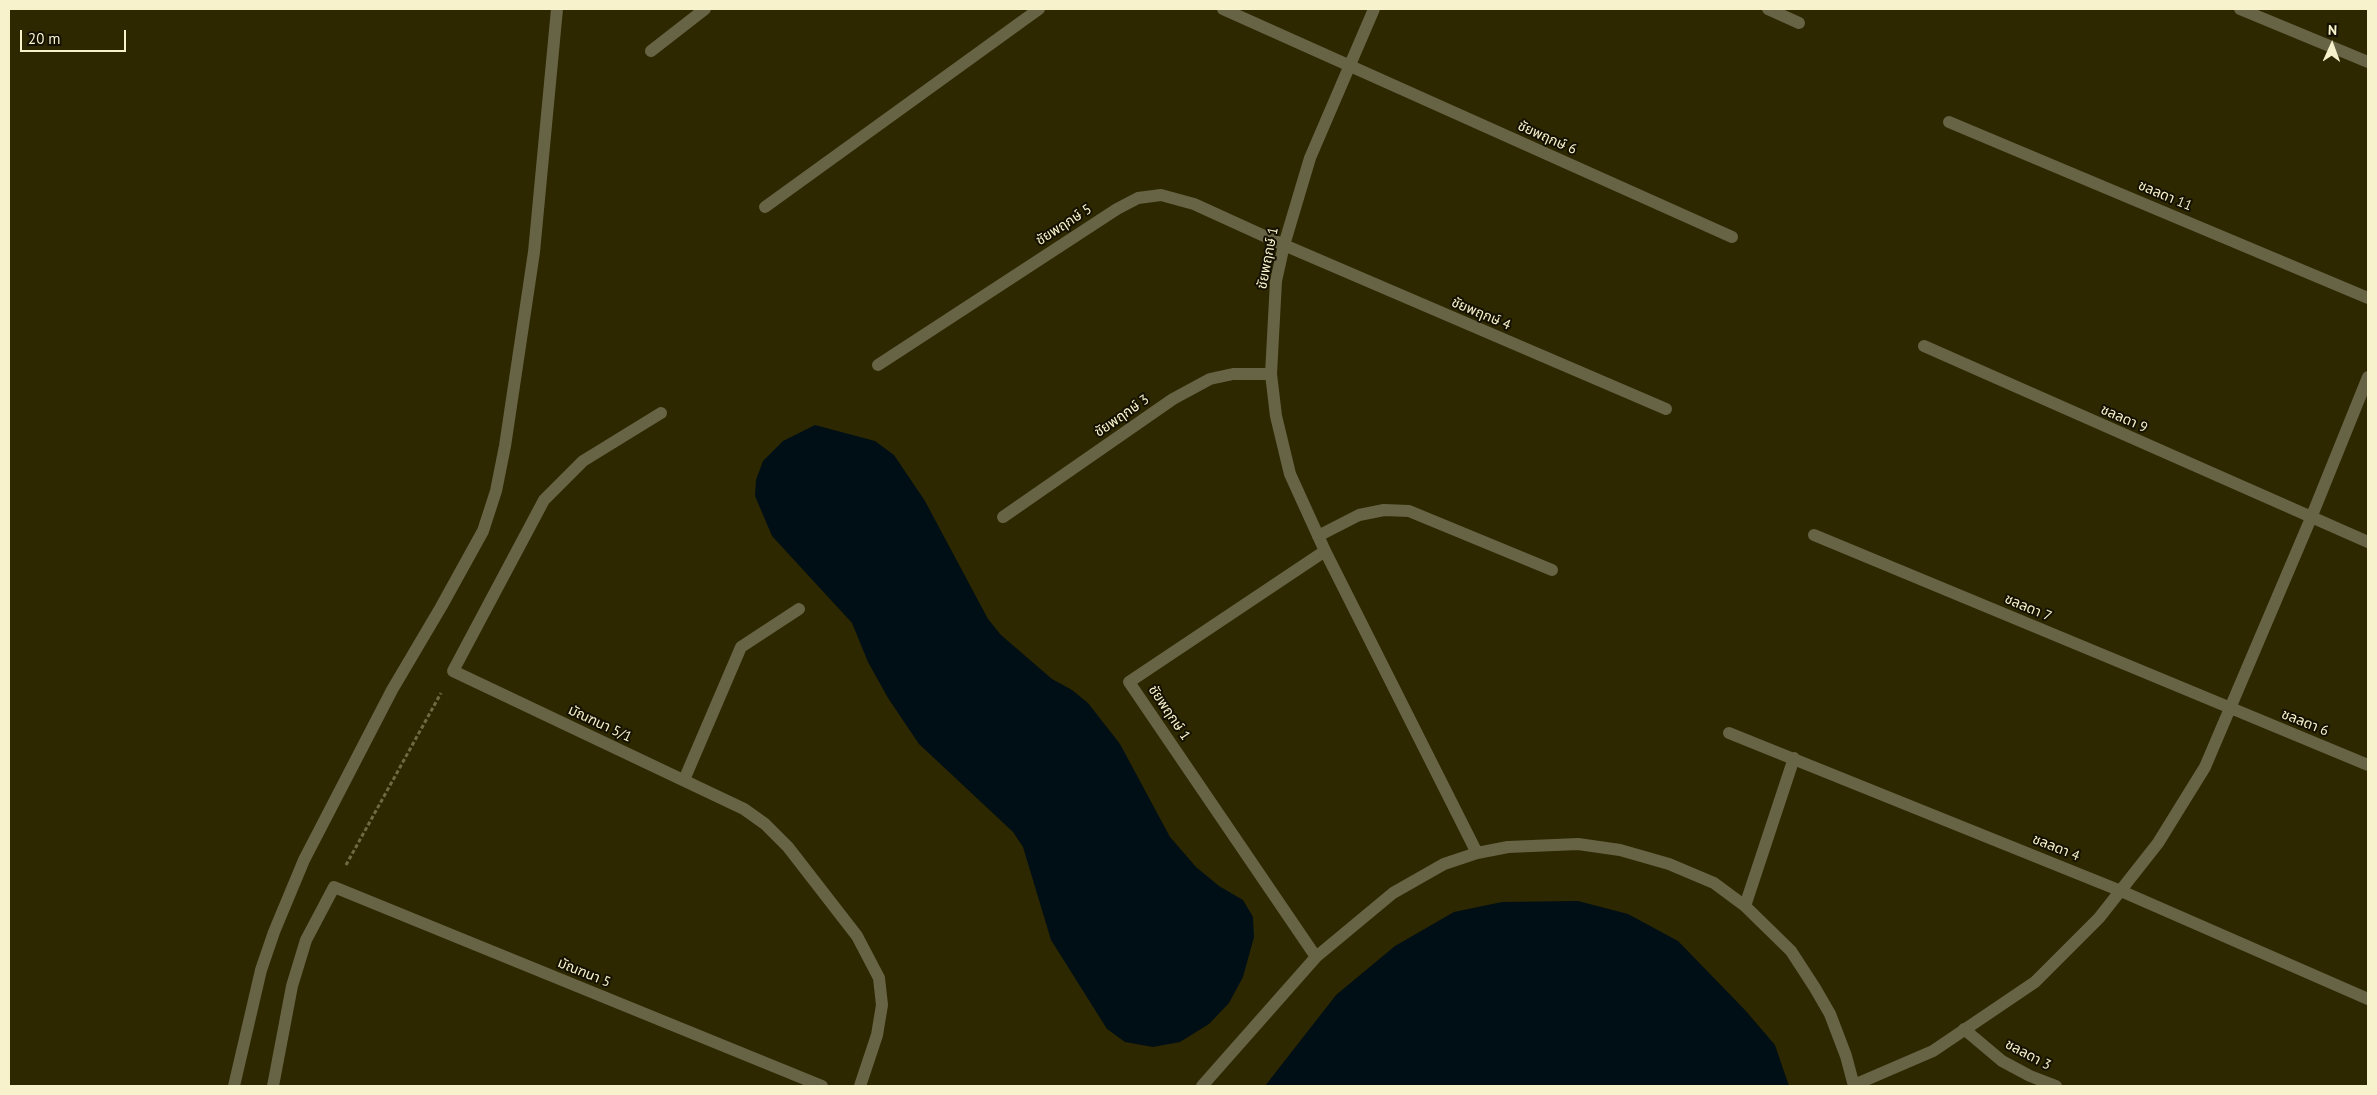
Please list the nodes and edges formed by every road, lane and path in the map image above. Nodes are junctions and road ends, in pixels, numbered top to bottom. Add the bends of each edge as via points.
1 (558, 9) edge
2 (704, 9) edge
3 (1039, 9) edge
4 (1223, 9) edge
5 (1374, 9) edge
6 (1768, 9) edge
7 (2240, 9) edge
8 (1799, 23) dead end
9 (651, 51) dead end
10 (2368, 62) edge
11 (1350, 66) junction
12 (1949, 122) dead end
13 (765, 207) dead end
14 (1732, 237) dead end
15 (1284, 245) junction
16 (2368, 298) edge
17 (1924, 346) dead end
18 (878, 365) dead end
19 (1272, 374) junction
20 (2368, 377) edge
21 (1666, 409) dead end
22 (661, 413) dead end
23 (1003, 517) dead end
24 (2311, 518) junction
25 (1814, 535) dead end
26 (1318, 536) junction
27 (2368, 542) edge
28 (1325, 551) junction
29 (1552, 570) dead end
30 (799, 609) dead end
31 (453, 671) junction
32 (2230, 708) junction
33 (1729, 733) dead end
34 (1794, 758) junction
35 (2368, 765) edge
36 (684, 780) junction
37 (1477, 853) junction
38 (334, 888) junction
39 (2121, 891) junction
40 (1745, 906) junction
41 (1316, 957) junction
42 (2368, 1000) edge
43 (1964, 1029) junction
44 (234, 1086) edge
45 (273, 1086) edge
46 (822, 1086) edge
47 (860, 1086) edge
48 (1202, 1086) edge
49 (1854, 1086) edge
50 (2056, 1086) edge

1 - 44 street via 534,252 496,491 483,531 392,690 304,860 261,970
2 - 9 street
3 - 13 street
4 - 11 street, ชัยพฤกษ์ 6
5 - 11 street, ชัยพฤกษ์ 1
6 - 8 street
7 - 10 street
11 - 14 street, ชัยพฤกษ์ 6
11 - 15 street, ชัยพฤกษ์ 1 via 1310,158
12 - 16 street, ชลลดา 11
15 - 18 street, ชัยพฤกษ์ 5 via 1194,204 1161,195 1138,198
15 - 19 street, ชัยพฤกษ์ 1 via 1276,281
15 - 21 street, ชัยพฤกษ์ 4
17 - 24 street, ชลลดา 9
19 - 23 street, ชัยพฤกษ์ 3 via 1233,374 1210,379 1173,399
19 - 26 street, ชัยพฤกษ์ 1 via 1276,416 1290,474
20 - 24 street
22 - 31 street via 583,461 544,500
24 - 27 street, ชลลดา 9
24 - 32 street
25 - 32 street, ชลลดา 7
26 - 28 street, ชัยพฤกษ์ 1
26 - 29 street via 1359,515 1384,510 1409,511
28 - 37 street, ชัยพฤกษ์ 1
28 - 41 street, ชัยพฤกษ์ 1 via 1130,682
30 - 36 street via 741,647
31 - 36 street, มัณฑนา 5/1
31 - 38 path
32 - 35 street, ชลลดา 6
32 - 39 street via 2205,767 2158,843
33 - 34 street, ชลลดา 4
34 - 39 street, ชลลดา 4
34 - 40 street
36 - 47 street, มัณฑนา 5/1 via 744,809 765,824 788,847 857,936 879,978 882,1005 877,1035
37 - 40 street via 1508,847 1578,844 1620,850 1669,864 1714,883
37 - 41 street via 1444,864 1393,893
38 - 45 street via 306,940 295,977
38 - 46 street, มัณฑนา 5
39 - 42 street, ชลลดา 4
39 - 43 street via 2035,982
40 - 49 street via 1791,951 1815,988 1830,1014
41 - 48 street
43 - 49 street via 1934,1051
43 - 50 street, ชลลดา 3 via 2002,1061

